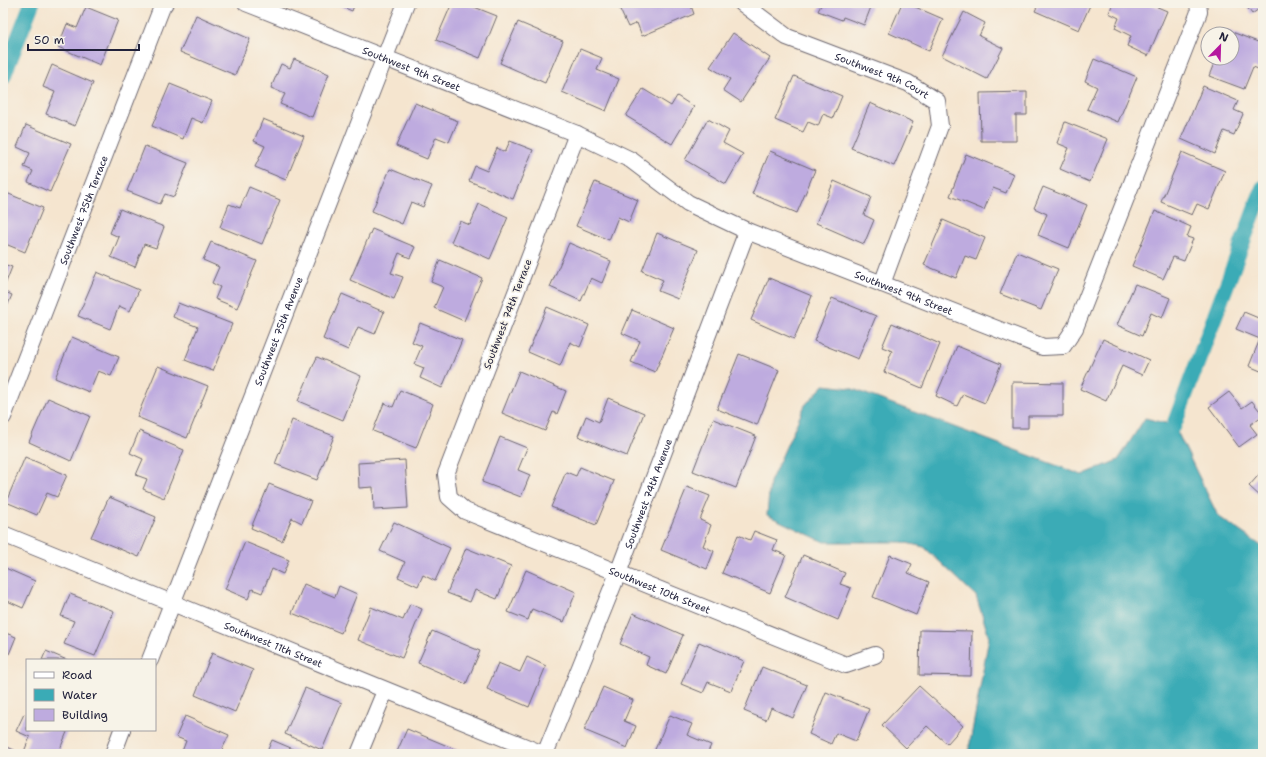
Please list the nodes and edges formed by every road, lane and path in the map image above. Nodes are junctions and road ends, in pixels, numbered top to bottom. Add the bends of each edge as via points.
1 (165, 3) edge
2 (246, 3) edge
3 (406, 3) edge
4 (742, 3) edge
5 (1198, 3) edge
6 (385, 57) junction
7 (577, 134) junction
8 (747, 231) junction
9 (882, 284) junction
10 (3, 417) edge
11 (449, 497) joint
12 (3, 534) edge
13 (618, 573) junction
14 (173, 604) junction
15 (875, 655) dead end
16 (150, 659) edge
17 (385, 691) junction
18 (122, 731) edge
19 (113, 754) edge
20 (359, 754) edge
21 (544, 754) edge

1 - 10 street, Southwest 75th Terrace
2 - 6 street, Southwest 9th Street
3 - 6 street, Southwest 75th Avenue
4 - 9 street, Southwest 9th Court via 787,37 908,83 937,100 940,126
5 - 9 street, Southwest 9th Street via 1199,12 1075,328 1062,346 1043,347
6 - 7 street, Southwest 9th Street
6 - 14 street, Southwest 75th Avenue
7 - 8 street, Southwest 9th Street via 631,160 688,203
7 - 11 street, Southwest 74th Terrace via 446,474
8 - 9 street, Southwest 9th Street
8 - 13 street, Southwest 74th Avenue
11 - 13 street, Southwest 10th Street via 465,511
12 - 14 street, Southwest 11th Street
13 - 15 street, Southwest 10th Street via 846,665
13 - 21 street, Southwest 74th Avenue
14 - 16 street, Southwest 75th Avenue
14 - 17 street, Southwest 11th Street
17 - 20 street
17 - 21 street, Southwest 11th Street
18 - 19 street

